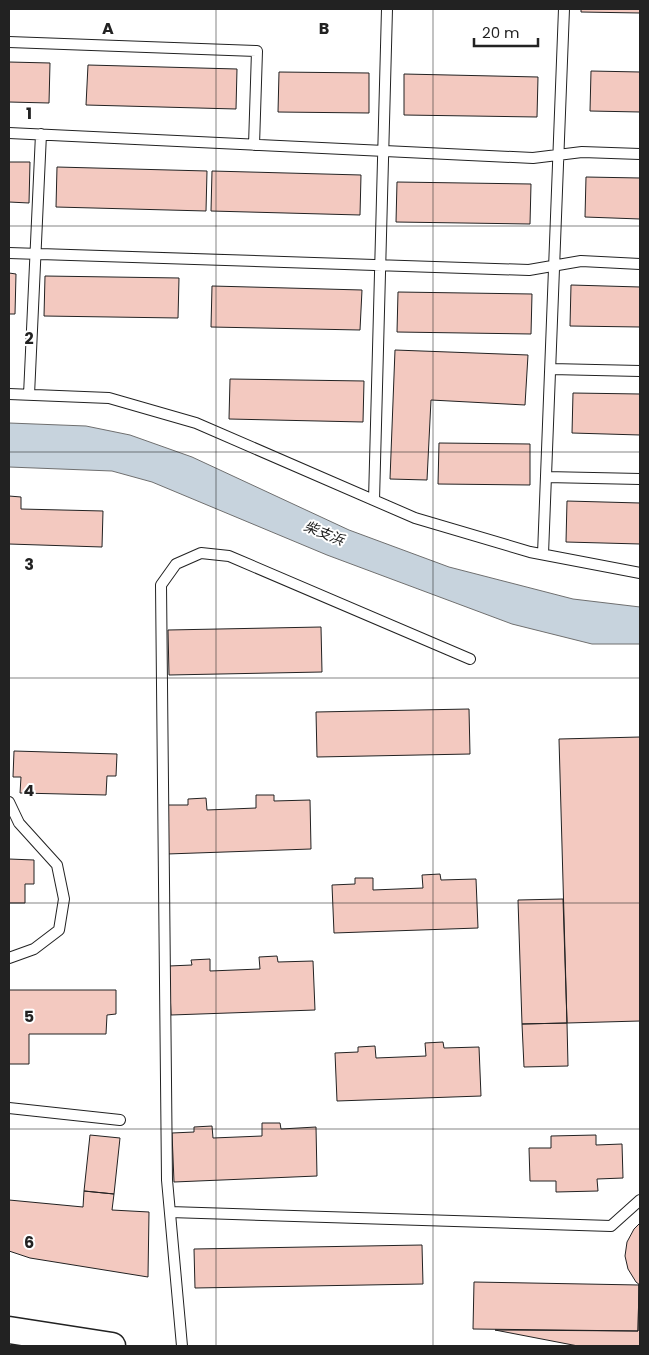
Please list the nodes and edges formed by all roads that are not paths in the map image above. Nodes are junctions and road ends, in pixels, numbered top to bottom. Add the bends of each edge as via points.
1 (388, 9) edge
2 (564, 9) edge
3 (9, 42) edge
4 (9, 133) edge
5 (41, 134) junction
6 (254, 145) junction
7 (384, 151) junction
8 (640, 154) edge
9 (560, 155) junction
10 (9, 254) edge
11 (35, 254) junction
12 (640, 264) edge
13 (381, 265) junction
14 (555, 266) junction
15 (551, 369) junction
16 (640, 371) edge
17 (9, 394) edge
18 (28, 395) junction
19 (546, 476) junction
20 (640, 479) edge
21 (374, 500) junction
22 (543, 554) junction
23 (640, 573) edge
24 (470, 660) dead end
25 (9, 802) edge
26 (9, 958) edge
27 (9, 1108) edge
28 (120, 1120) dead end
29 (640, 1200) edge
30 (170, 1212) junction
31 (9, 1330) edge
32 (112, 1346) edge
33 (182, 1346) edge

1 - 7 lane
2 - 9 lane
3 - 6 lane via 258,52
4 - 5 lane
5 - 6 lane
5 - 11 lane
6 - 7 lane
7 - 9 lane via 533,158
7 - 13 lane
8 - 9 lane via 582,152
9 - 14 lane
10 - 11 lane
11 - 13 lane
11 - 18 lane
12 - 14 lane via 581,261
13 - 14 lane via 529,270
13 - 21 lane
14 - 15 lane
15 - 16 lane
15 - 19 lane
17 - 18 lane
18 - 21 lane via 109,398 196,423
19 - 20 lane
19 - 22 lane
21 - 22 lane via 415,518
22 - 23 lane
24 - 30 lane via 229,556 201,553 176,564 161,585 167,1180
25 - 26 lane via 19,824 58,865 64,899 59,930 34,949
27 - 28 lane
29 - 30 lane via 611,1226
30 - 33 lane
31 - 32 main road

